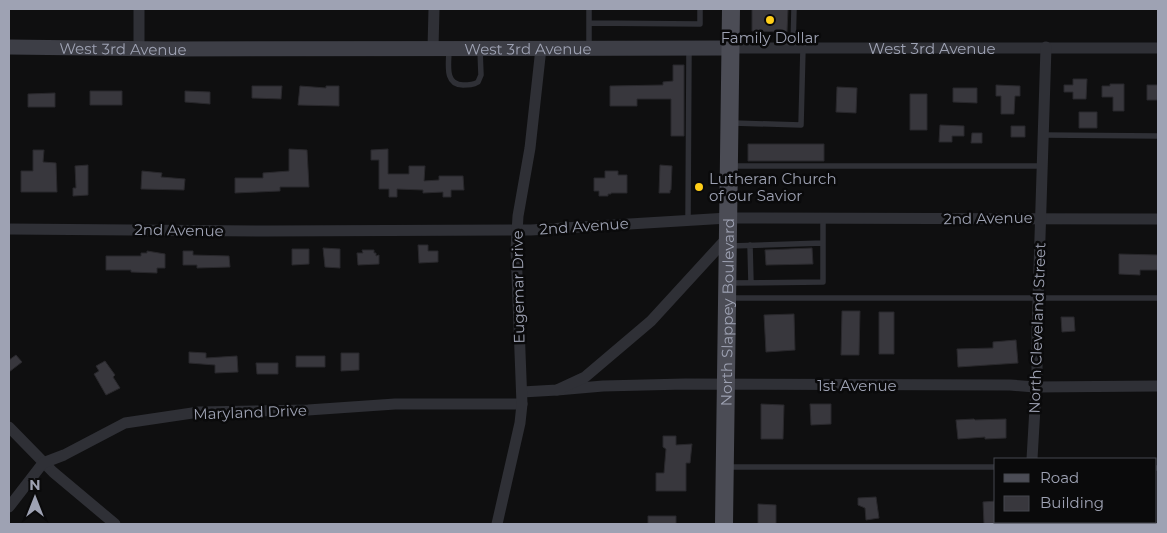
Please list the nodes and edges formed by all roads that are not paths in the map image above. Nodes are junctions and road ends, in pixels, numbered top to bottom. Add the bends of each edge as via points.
1 (140, 9) edge
2 (434, 9) edge
3 (590, 9) edge
4 (700, 9) edge
5 (731, 9) edge
6 (794, 9) edge
7 (589, 23) junction
8 (9, 47) edge
9 (1046, 47) junction
10 (441, 48) junction
11 (480, 48) junction
12 (541, 48) junction
13 (589, 48) junction
14 (689, 48) junction
15 (730, 48) junction
16 (798, 48) junction
17 (1158, 48) edge
18 (139, 49) junction
19 (729, 123) junction
20 (1044, 135) junction
21 (1158, 136) edge
22 (729, 166) junction
23 (1043, 166) junction
24 (728, 218) junction
25 (823, 218) junction
26 (1041, 218) junction
27 (1158, 219) edge
28 (688, 220) junction
29 (9, 229) edge
30 (517, 230) junction
31 (728, 242) junction
32 (823, 243) junction
33 (750, 245) junction
34 (751, 283) junction
35 (727, 290) junction
36 (1038, 297) junction
37 (1158, 298) edge
38 (726, 384) junction
39 (1158, 386) edge
40 (1035, 387) junction
41 (556, 390) junction
42 (522, 392) junction
43 (522, 404) junction
44 (9, 427) edge
45 (1032, 458) edge
46 (43, 463) junction
47 (724, 467) junction
48 (994, 467) edge
49 (9, 507) edge
50 (115, 524) edge
51 (497, 524) edge
52 (724, 524) edge

1 - 18 street
2 - 10 street
3 - 7 lane
4 - 7 lane via 700,24
5 - 15 main road, North Slappey Boulevard
6 - 16 lane
7 - 13 lane
8 - 18 street, West 3rd Avenue
9 - 16 street, West 3rd Avenue
9 - 17 street, West 3rd Avenue
9 - 20 street, North Cleveland Street
10 - 11 street, West 3rd Avenue
10 - 11 lane via 449,76 458,85 478,82 481,76
10 - 18 street, West 3rd Avenue
11 - 12 street, West 3rd Avenue
12 - 13 street, West 3rd Avenue
12 - 30 street, Eugemar Drive
13 - 14 street, West 3rd Avenue
14 - 15 street, West 3rd Avenue
14 - 28 lane
15 - 16 street, West 3rd Avenue
15 - 19 main road, North Slappey Boulevard
16 - 19 lane via 801,125
19 - 22 main road, North Slappey Boulevard
20 - 21 lane
20 - 23 street, North Cleveland Street
22 - 23 lane
22 - 24 main road, North Slappey Boulevard
23 - 26 street, North Cleveland Street
24 - 25 street, 2nd Avenue
24 - 28 street, 2nd Avenue
24 - 31 main road, North Slappey Boulevard
25 - 26 street, 2nd Avenue
25 - 32 lane
26 - 27 street, 2nd Avenue
26 - 36 street, North Cleveland Street
28 - 30 street, 2nd Avenue
29 - 30 street, 2nd Avenue
30 - 42 street, Eugemar Drive
31 - 33 lane
31 - 35 main road, North Slappey Boulevard
31 - 41 street via 638,334 585,377
32 - 33 lane
32 - 34 lane via 823,282
33 - 34 lane
34 - 35 lane
35 - 36 lane
35 - 38 main road, North Slappey Boulevard
36 - 37 lane
36 - 40 street, North Cleveland Street
38 - 40 street, 1st Avenue
38 - 41 street, 1st Avenue
38 - 47 main road, North Slappey Boulevard
39 - 40 street, 1st Avenue
40 - 45 street, North Cleveland Street
41 - 42 street
42 - 43 street, Eugemar Drive
43 - 46 street, Maryland Drive via 395,404 198,412 125,423 64,456
43 - 51 street, Eugemar Drive
44 - 46 street
46 - 49 street
46 - 50 street
47 - 48 lane
47 - 52 main road, North Slappey Boulevard

